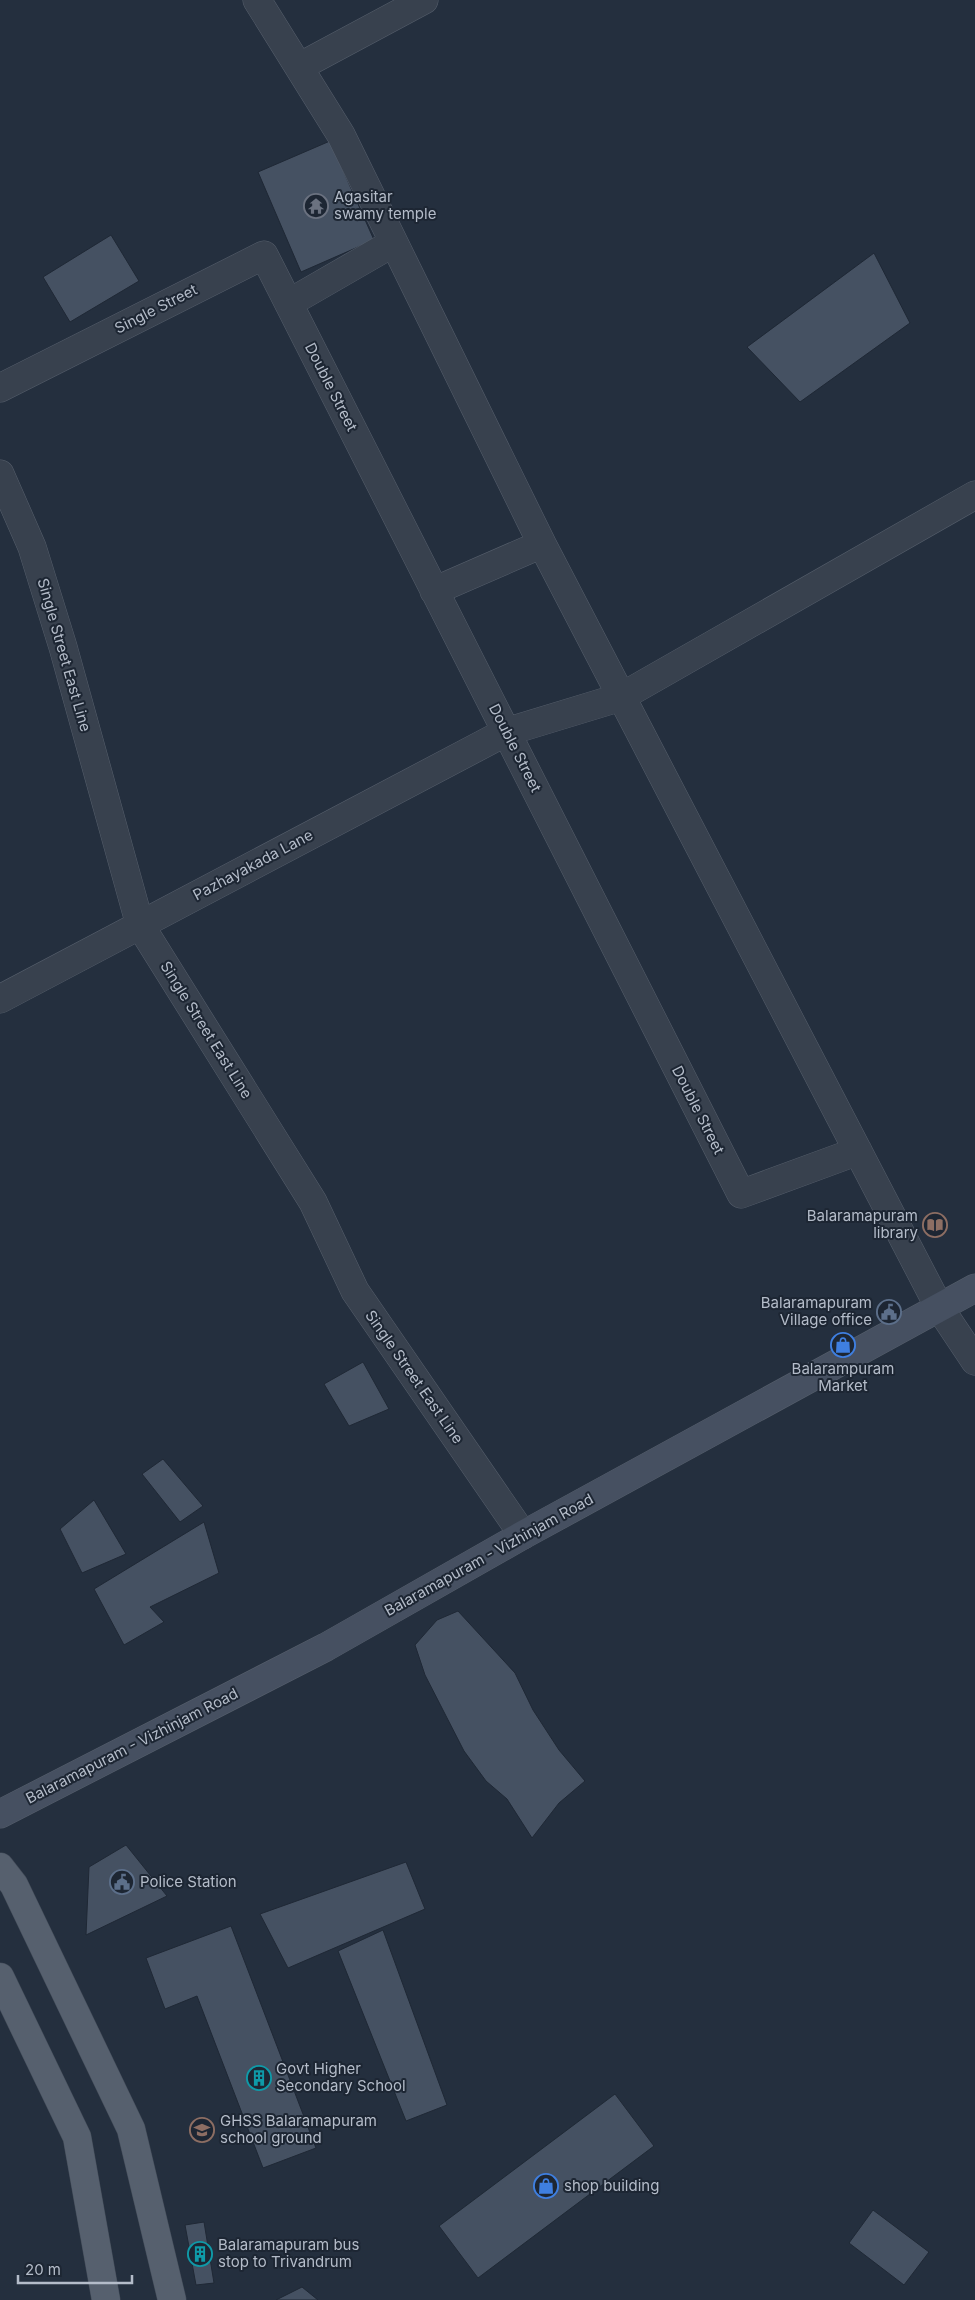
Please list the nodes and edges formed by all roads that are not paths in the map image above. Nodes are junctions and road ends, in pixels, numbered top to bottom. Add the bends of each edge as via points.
1 (257, 0) edge
2 (424, 0) edge
3 (299, 67) junction
4 (393, 243) junction
5 (288, 304) junction
6 (0, 388) edge
7 (0, 474) edge
8 (975, 495) edge
9 (542, 544) junction
10 (434, 591) junction
11 (621, 697) junction
12 (506, 732) junction
13 (140, 925) junction
14 (0, 999) edge
15 (858, 1151) junction
16 (975, 1288) edge
17 (939, 1307) junction
18 (975, 1361) edge
19 (523, 1535) junction
20 (0, 1814) edge
21 (0, 1867) edge
22 (0, 1977) edge
23 (106, 2300) edge
24 (172, 2300) edge

1 - 3 street
2 - 3 street
3 - 4 street via 341,135
4 - 5 street
4 - 9 street
5 - 6 street, Single Street via 264,255
5 - 10 street, Double Street
7 - 13 street, Single Street East Line via 35,556
8 - 11 street, Pazhayakada Lane
9 - 10 street
9 - 11 street
10 - 12 street, Double Street
11 - 12 street, Pazhayakada Lane
11 - 15 street
12 - 13 street, Pazhayakada Lane
12 - 15 street, Double Street via 741,1194
13 - 14 street, Pazhayakada Lane
13 - 19 street, Single Street East Line via 313,1202 355,1291
15 - 17 street
16 - 17 main road, Balaramapuram - Vizhinjam Road
17 - 18 street
17 - 19 main road, Balaramapuram - Vizhinjam Road
19 - 20 main road, Balaramapuram - Vizhinjam Road via 326,1647
21 - 24 main road via 14,1885 131,2129
22 - 23 main road via 77,2138

